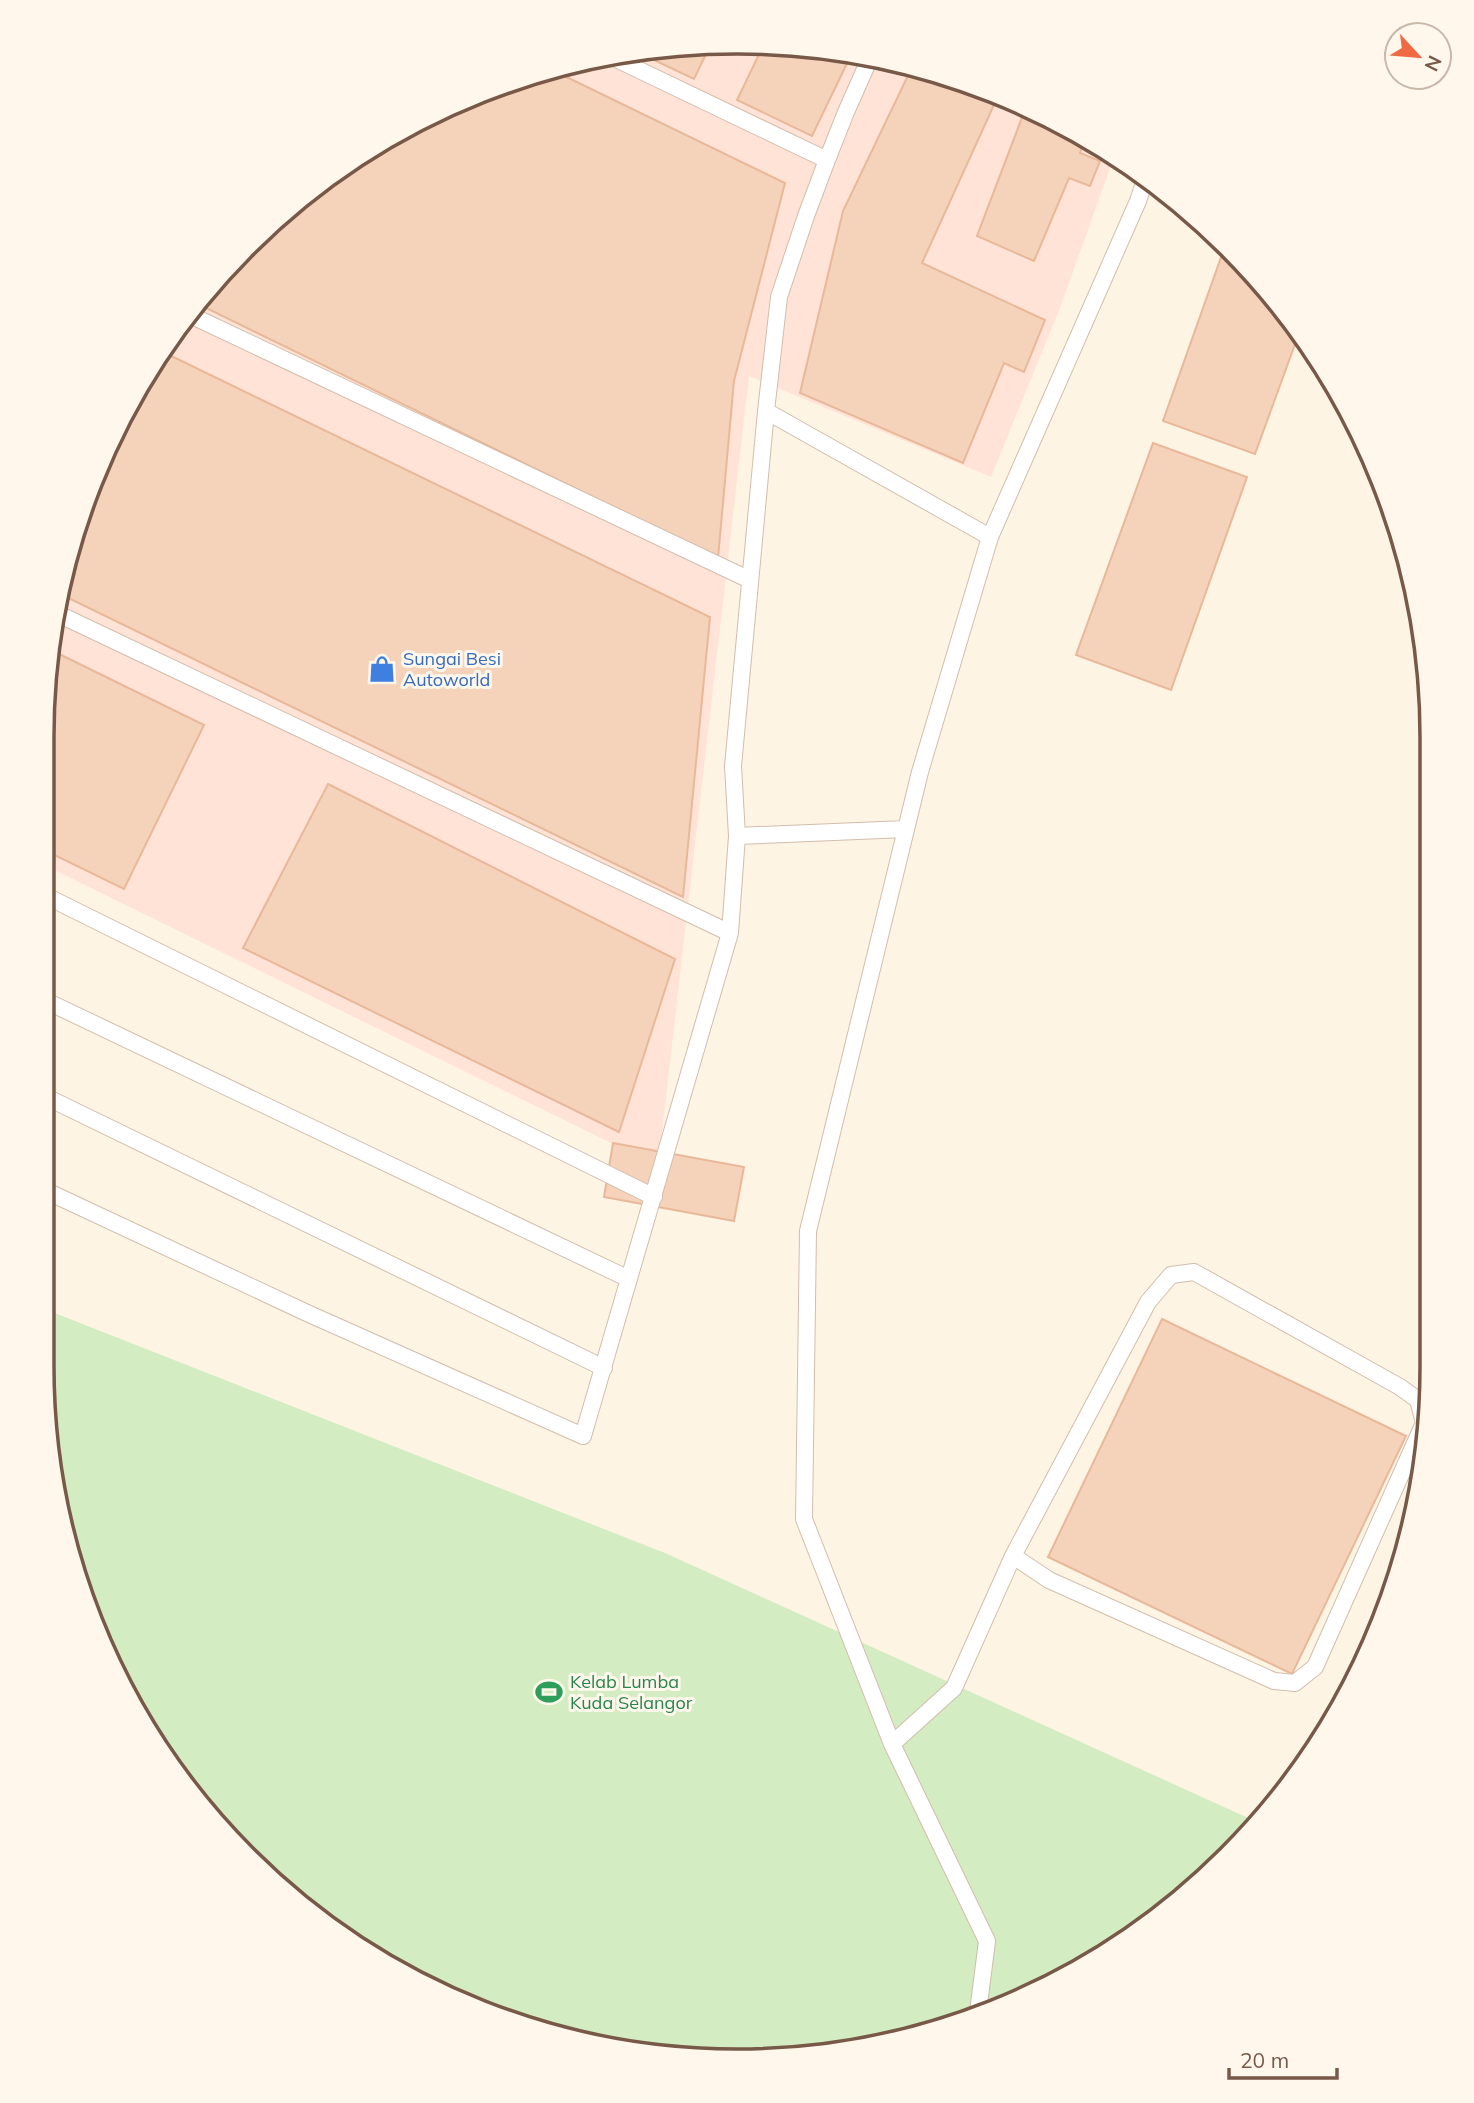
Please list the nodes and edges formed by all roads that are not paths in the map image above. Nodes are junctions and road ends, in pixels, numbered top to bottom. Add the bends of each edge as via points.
1 (624, 64) edge
2 (866, 66) edge
3 (827, 160) junction
4 (1142, 187) edge
5 (197, 318) edge
6 (766, 411) junction
7 (990, 537) junction
8 (750, 580) junction
9 (65, 617) edge
10 (906, 829) junction
11 (737, 836) junction
12 (54, 900) edge
13 (730, 933) junction
14 (54, 1005) edge
15 (54, 1101) edge
16 (54, 1195) edge
17 (654, 1196) junction
18 (629, 1279) junction
19 (604, 1368) junction
20 (1418, 1402) edge
21 (1415, 1443) edge
22 (1013, 1556) junction
23 (892, 1744) junction
24 (979, 2004) edge

1 - 3 lane
2 - 3 lane
3 - 6 lane via 779,297
4 - 7 lane
5 - 8 lane
6 - 7 lane
6 - 8 lane
7 - 10 lane
8 - 11 lane via 733,766
9 - 13 lane
10 - 11 lane
10 - 23 lane via 808,1231 804,1519
11 - 13 lane
12 - 17 lane
13 - 17 lane
14 - 18 lane
15 - 19 lane
16 - 19 lane via 583,1436
17 - 18 lane
18 - 19 lane
20 - 22 lane via 1194,1272 1171,1275 1148,1302
21 - 22 lane via 1315,1667 1295,1684 1274,1681 1049,1580
22 - 23 lane via 954,1688
23 - 24 lane via 986,1941

